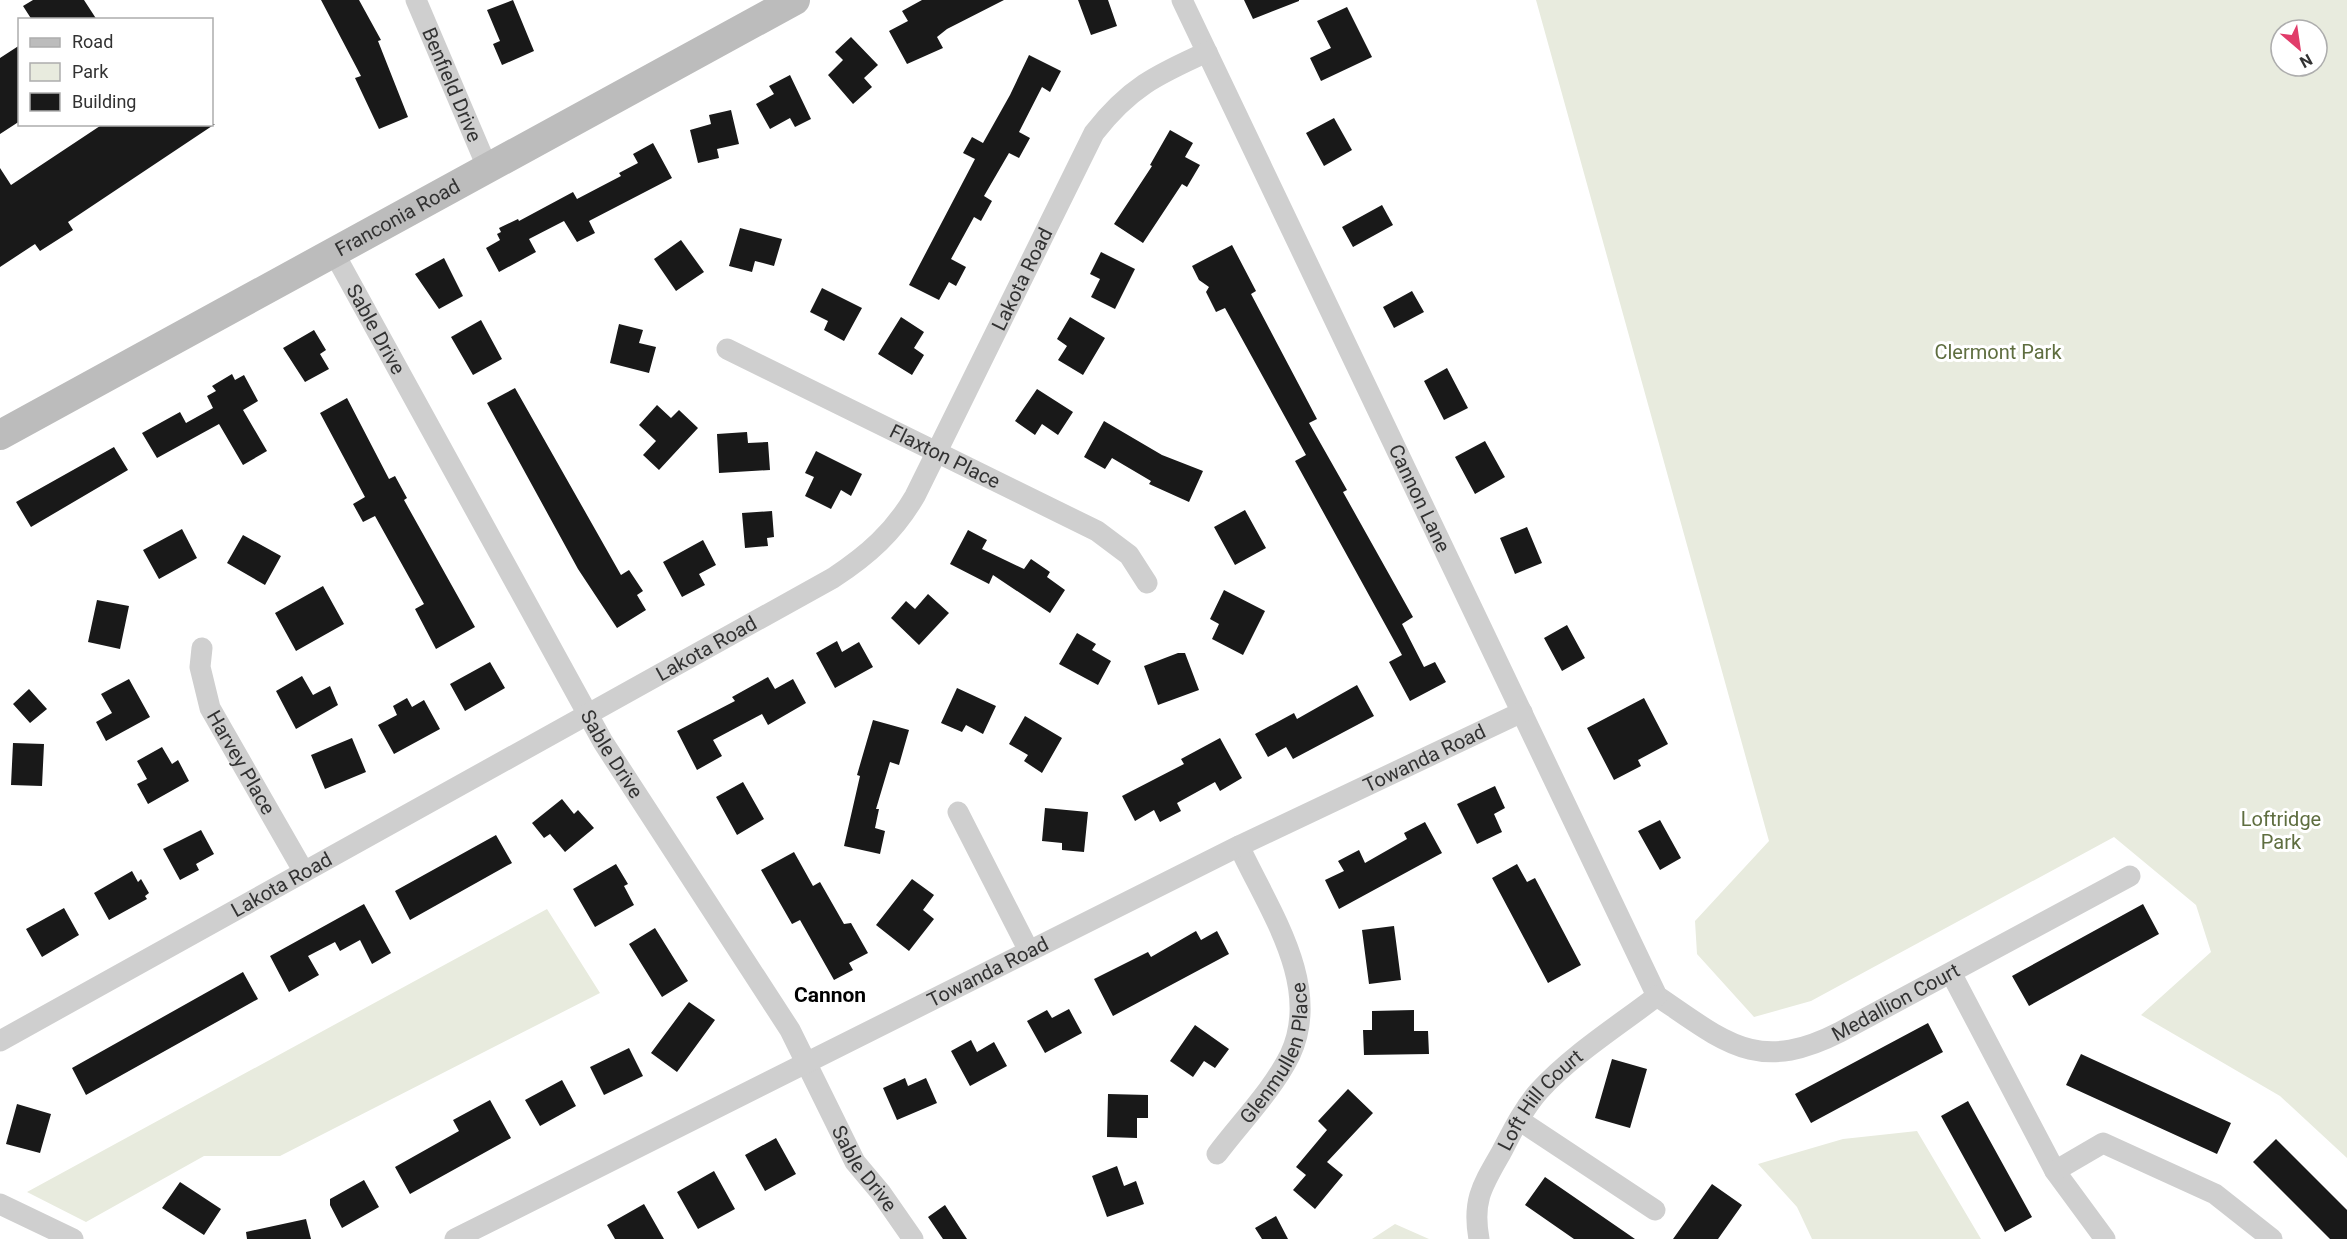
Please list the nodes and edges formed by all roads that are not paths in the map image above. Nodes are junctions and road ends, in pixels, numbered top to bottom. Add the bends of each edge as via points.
1 (416, 0) edge
2 (795, 0) edge
3 (1182, 0) edge
4 (1207, 52) junction
5 (488, 169) junction
6 (334, 253) junction
7 (727, 349) dead end
8 (0, 435) edge
9 (936, 452) junction
10 (1147, 583) dead end
11 (202, 648) dead end
12 (1522, 712) junction
13 (588, 714) junction
14 (958, 812) dead end
15 (1239, 846) junction
16 (304, 872) junction
17 (2130, 876) dead end
18 (1029, 951) junction
19 (1951, 973) junction
20 (1657, 996) junction
21 (0, 1041) edge
22 (806, 1063) junction
23 (1519, 1120) junction
24 (1217, 1154) dead end
25 (2055, 1171) junction
26 (0, 1203) edge
27 (1655, 1210) dead end
28 (73, 1239) edge
29 (455, 1239) edge
30 (913, 1239) edge
31 (1479, 1239) edge
32 (2105, 1239) edge
33 (2272, 1239) edge

1 - 5 street, Benfield Drive
2 - 5 main road, Franconia Road
3 - 4 street, Cannon Lane
4 - 9 street, Lakota Road via 1141,85 1113,108 1094,133
4 - 12 street, Cannon Lane
5 - 6 main road, Franconia Road
6 - 8 main road, Franconia Road
6 - 13 street, Sable Drive
7 - 9 street, Flaxton Place
9 - 10 street, Flaxton Place via 1097,531 1129,555
9 - 13 street, Lakota Road via 902,517 876,548 859,561
11 - 16 street, Harvey Place via 200,667 210,708
12 - 15 street, Towanda Road
12 - 20 street, Cannon Lane
13 - 16 street, Lakota Road
13 - 22 street, Sable Drive via 646,811 790,1030
14 - 18 street
15 - 18 street, Towanda Road
15 - 24 street, Glenmullen Place via 1299,978 1301,1016 1284,1066
16 - 21 street, Lakota Road
17 - 19 street, Medallion Court
18 - 22 street, Towanda Road
19 - 20 street, Medallion Court via 1818,1044 1794,1052 1749,1049 1720,1037
19 - 25 street
20 - 23 street, Loft Hill Court via 1557,1074 1539,1091
22 - 29 street, Towanda Road
22 - 30 street, Sable Drive via 855,1162
23 - 27 street
23 - 31 street, Loft Hill Court via 1478,1197 1475,1211
25 - 32 street
25 - 33 street via 2103,1143 2215,1194
26 - 28 street

